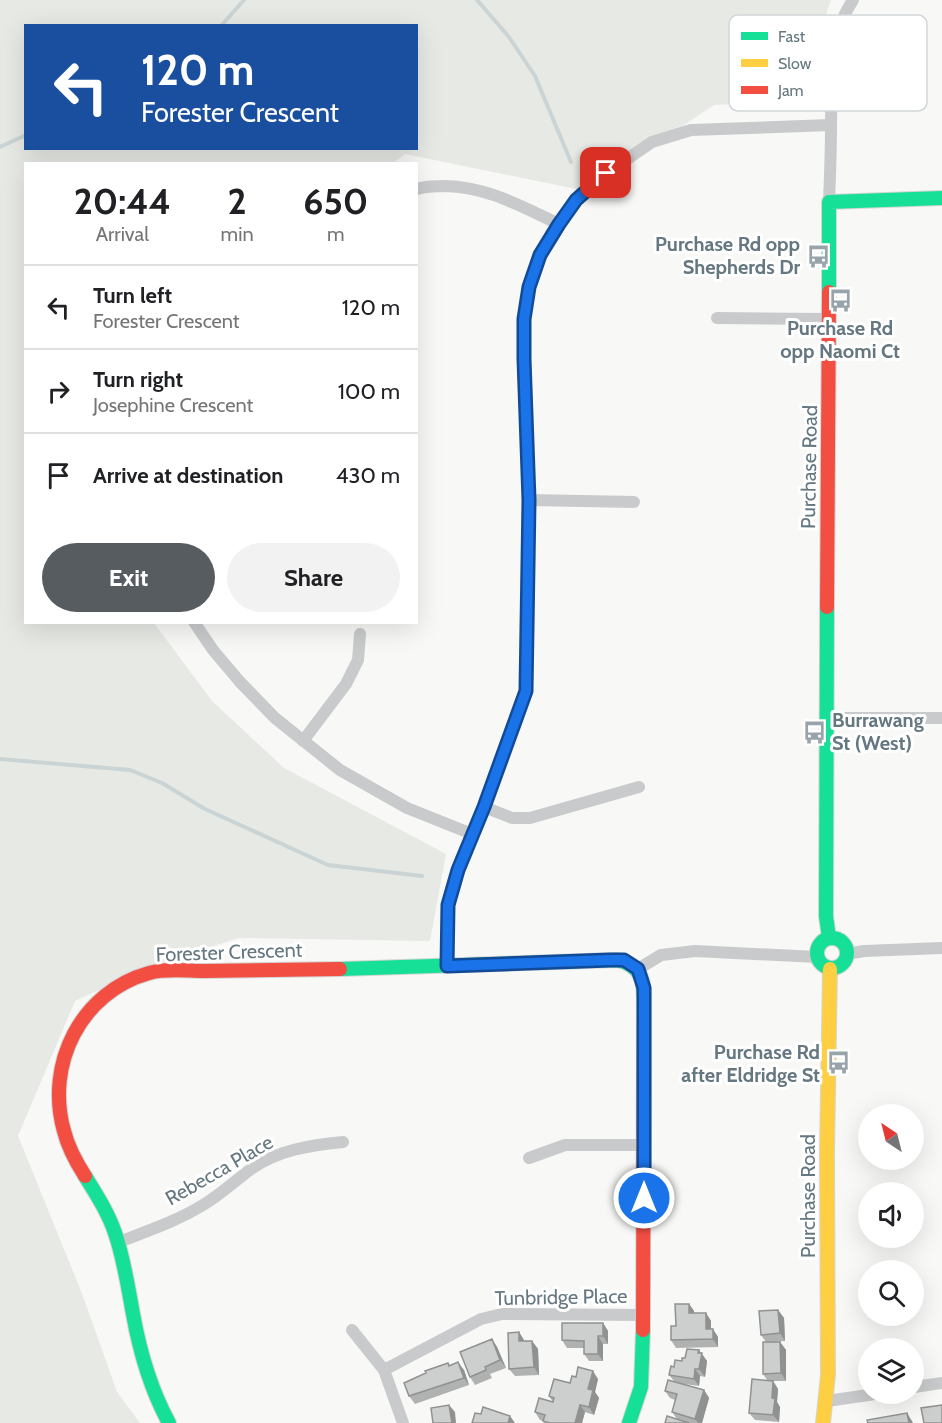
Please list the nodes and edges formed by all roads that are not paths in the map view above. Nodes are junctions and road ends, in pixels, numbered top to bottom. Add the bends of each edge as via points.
1 (853, 0) edge
2 (844, 15) edge
3 (831, 111) edge
4 (831, 125) junction
5 (418, 189) edge
6 (942, 198) edge
7 (829, 202) junction
8 (559, 224) junction
9 (717, 318) dead end
10 (830, 319) junction
11 (529, 500) junction
12 (634, 502) dead end
13 (195, 624) edge
14 (360, 634) dead end
15 (827, 718) junction
16 (942, 718) edge
17 (303, 741) junction
18 (639, 787) dead end
19 (484, 807) junction
20 (472, 834) junction
21 (829, 938) junction
22 (942, 948) edge
23 (847, 954) junction
24 (817, 957) junction
25 (447, 966) junction
26 (638, 969) junction
27 (830, 969) junction
28 (343, 1142) dead end
29 (644, 1145) junction
30 (530, 1158) dead end
31 (119, 1242) junction
32 (644, 1315) junction
33 (352, 1330) dead end
34 (384, 1370) junction
35 (942, 1383) edge
36 (924, 1386) edge
37 (858, 1396) edge
38 (827, 1401) junction
39 (170, 1423) edge
40 (403, 1423) edge
41 (629, 1423) edge
42 (823, 1423) edge

1 - 2 street, Purchase Road
3 - 4 street, Purchase Road
4 - 7 street, Purchase Road
4 - 8 street via 691,130 652,142 595,181
5 - 8 street via 462,186 493,193
6 - 7 street
7 - 10 street, Purchase Road
8 - 11 street via 540,255 524,319
9 - 10 street
10 - 15 street, Purchase Road
11 - 12 street
11 - 19 street via 526,691
13 - 17 street via 240,682 274,718
14 - 17 street via 358,660 346,684
15 - 16 street
15 - 21 street, Purchase Road
17 - 20 street via 340,770 397,802
18 - 19 street via 530,818 512,818
19 - 20 street
20 - 25 street via 448,905
21 - 23 street via 842,942
21 - 24 street via 818,947
22 - 23 street
23 - 27 street via 840,967
24 - 26 street via 694,951 661,955
24 - 27 street
25 - 26 street, Forester Crescent via 624,960
25 - 31 street, Forester Crescent via 151,972 124,983 92,1005 64,1056 58,1090 60,1122
26 - 29 street via 644,988
27 - 38 street, Purchase Road
28 - 31 street, Rebecca Place via 281,1154 253,1168 189,1213
29 - 30 street via 565,1145
29 - 32 street
31 - 39 street, Forester Crescent via 142,1359 150,1386
32 - 34 street, Tunbridge Place via 502,1314 481,1320
32 - 41 street via 640,1387
33 - 34 street
34 - 40 street
35 - 36 street
37 - 38 street
38 - 42 street, Purchase Road

